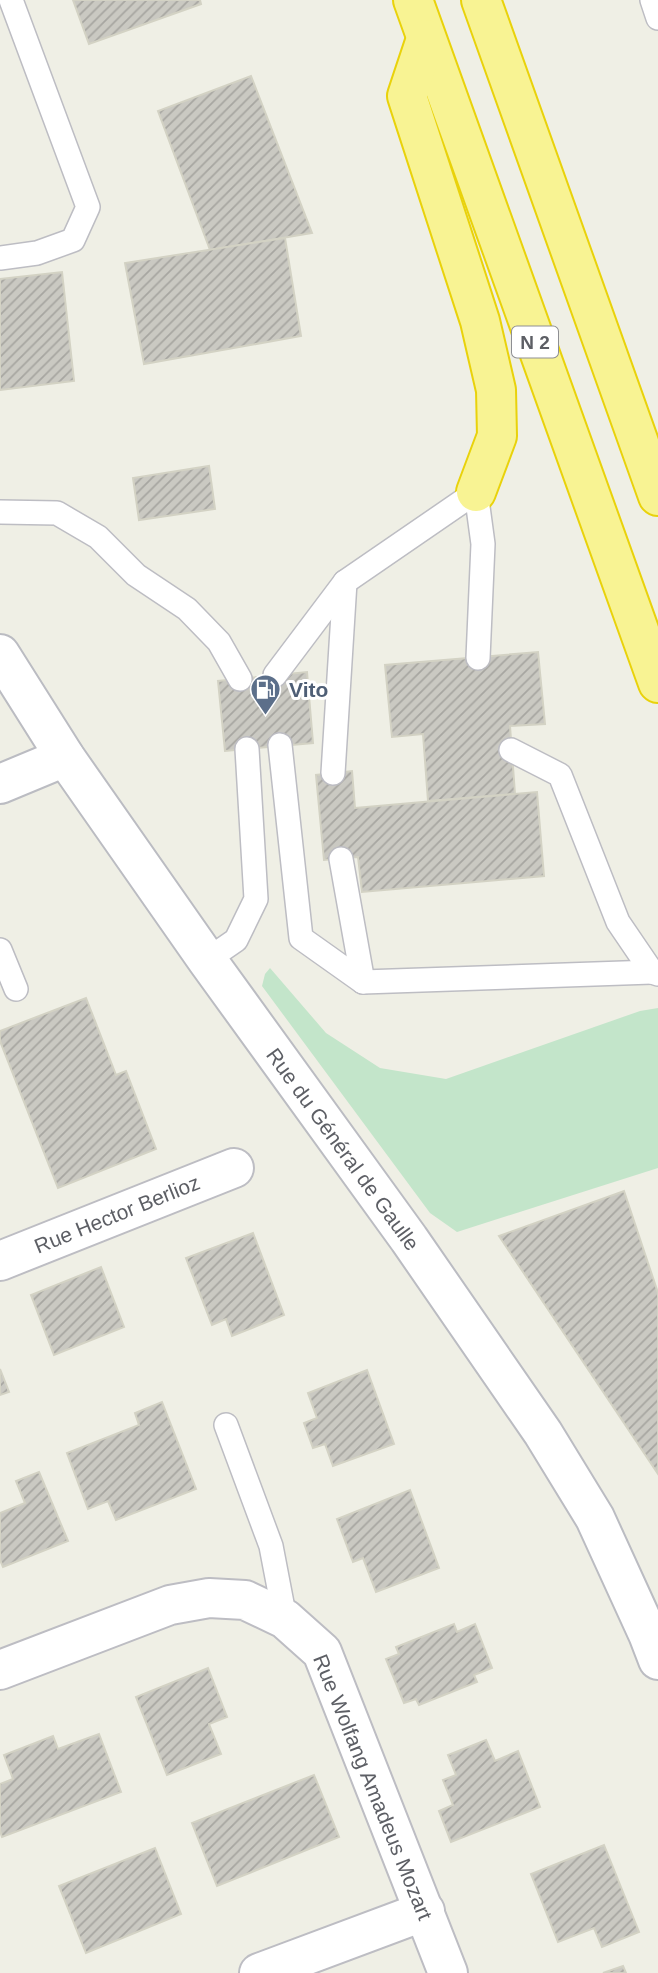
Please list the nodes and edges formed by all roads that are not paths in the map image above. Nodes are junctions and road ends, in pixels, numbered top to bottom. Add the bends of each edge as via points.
1 (11, 0) edge
2 (413, 0) edge
3 (481, 0) edge
4 (652, 0) edge
5 (658, 18) edge
6 (426, 38) junction
7 (523, 118) junction
8 (0, 258) edge
9 (658, 415) edge
10 (476, 492) junction
11 (658, 496) edge
12 (0, 512) edge
13 (345, 582) junction
14 (0, 654) edge
15 (478, 658) dead end
16 (275, 676) dead end
17 (240, 679) dead end
18 (658, 683) edge
19 (280, 745) dead end
20 (247, 749) dead end
21 (511, 750) dead end
22 (65, 757) junction
23 (333, 773) dead end
24 (0, 784) edge
25 (341, 859) dead end
26 (0, 950) edge
27 (206, 960) junction
28 (655, 973) edge
29 (363, 982) junction
30 (16, 989) dead end
31 (234, 1168) dead end
32 (0, 1261) edge
33 (226, 1425) dead end
34 (285, 1619) junction
35 (658, 1660) edge
36 (0, 1670) edge
37 (425, 1911) junction
38 (259, 1973) edge
39 (448, 1973) edge

1 - 8 lane via 88,207 73,240 37,253
2 - 6 highway, N 2
3 - 7 highway
4 - 5 lane
6 - 10 highway via 407,96 480,321 496,390 496,436
6 - 18 highway, N 2
7 - 9 highway
7 - 11 highway
10 - 13 lane
10 - 15 lane via 483,544
12 - 17 lane via 57,513 97,537 136,575 187,609 219,642
13 - 16 lane
13 - 23 lane
14 - 22 street, Rue du Général de Gaulle
19 - 29 lane via 301,938
20 - 27 lane via 256,899 236,940
21 - 28 lane via 560,775 618,922
22 - 24 street
22 - 27 street, Rue du Général de Gaulle
25 - 29 lane
26 - 30 lane
27 - 35 street, Rue du Général de Gaulle via 543,1433 595,1518
28 - 29 lane
31 - 32 street, Rue Hector Berlioz
33 - 34 lane via 271,1546
34 - 36 street, Rue Wolfang Amadeus Mozart via 245,1600 196,1600 170,1605
34 - 37 street, Rue Wolfang Amadeus Mozart via 322,1652
37 - 38 street
37 - 39 street, Rue Wolfang Amadeus Mozart

